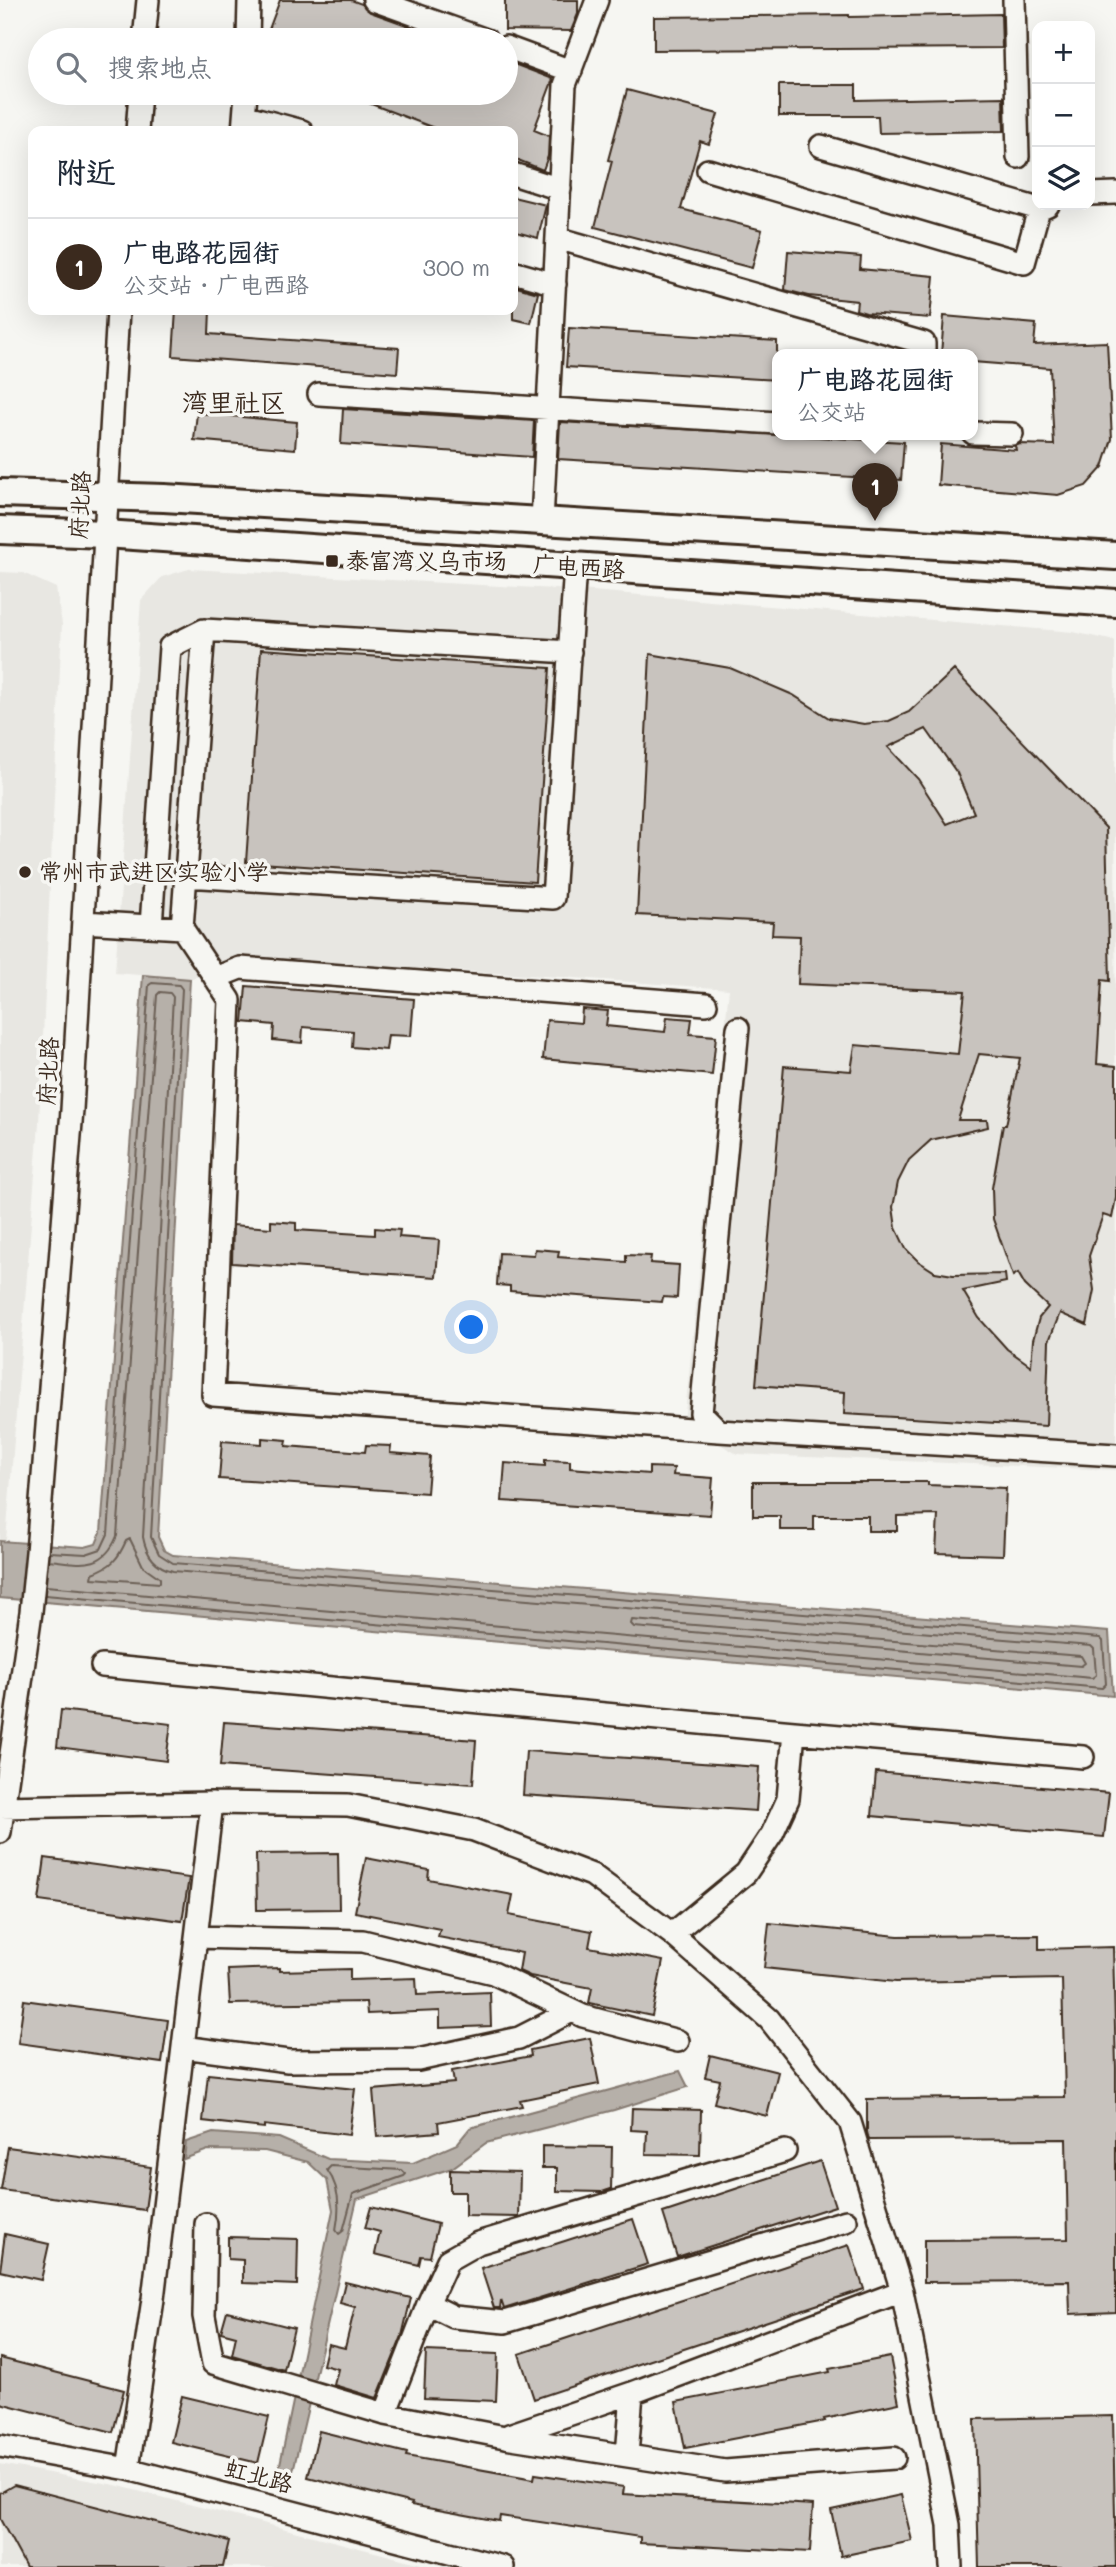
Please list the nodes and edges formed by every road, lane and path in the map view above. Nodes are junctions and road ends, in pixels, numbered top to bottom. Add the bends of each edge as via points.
1 (148, 0) edge
2 (249, 0) edge
3 (374, 0) edge
4 (597, 0) edge
5 (1014, 0) edge
6 (146, 28) edge
7 (248, 28) edge
8 (452, 28) edge
9 (518, 51) edge
10 (571, 71) junction
11 (139, 105) edge
12 (245, 105) edge
13 (244, 123) edge
14 (137, 126) edge
15 (266, 126) edge
16 (821, 146) dead end
17 (1018, 157) dead end
18 (708, 170) dead end
19 (518, 176) edge
20 (560, 189) junction
21 (1116, 193) edge
22 (1095, 194) edge
23 (1032, 204) edge
24 (1042, 210) edge
25 (557, 238) junction
26 (518, 273) edge
27 (555, 284) junction
28 (118, 315) edge
29 (924, 349) edge
30 (319, 394) dead end
31 (548, 408) junction
32 (772, 423) edge
33 (978, 433) edge
34 (1013, 434) dead end
35 (0, 494) edge
36 (107, 497) junction
37 (542, 521) junction
38 (0, 530) edge
39 (105, 534) junction
40 (1116, 556) edge
41 (575, 566) junction
42 (1116, 603) edge
43 (204, 630) junction
44 (570, 652) junction
45 (186, 876) junction
46 (83, 922) junction
47 (151, 926) junction
48 (182, 928) junction
49 (215, 978) junction
50 (706, 1004) dead end
51 (738, 1028) dead end
52 (719, 1431) junction
53 (1116, 1455) edge
54 (102, 1667) dead end
55 (794, 1732) junction
56 (1083, 1757) dead end
57 (212, 1803) junction
58 (2, 1807) edge
59 (0, 1832) edge
60 (672, 1934) junction
61 (196, 1937) junction
62 (572, 2011) junction
63 (678, 2041) dead end
64 (183, 2047) junction
65 (785, 2151) dead end
66 (846, 2221) dead end
67 (206, 2224) dead end
68 (902, 2291) junction
69 (428, 2304) junction
70 (632, 2393) junction
71 (385, 2414) junction
72 (505, 2437) junction
73 (0, 2446) edge
74 (627, 2455) junction
75 (894, 2458) dead end
76 (128, 2469) junction
77 (503, 2567) edge
78 (951, 2567) edge

1 - 6 street
2 - 7 street
3 - 8 street
4 - 10 street
5 - 17 street
9 - 10 street
10 - 20 street via 565,85
11 - 14 street
12 - 13 street
13 - 15 street
16 - 23 street
18 - 24 street via 1024,263
19 - 20 street
20 - 25 street
21 - 22 street
25 - 27 street
25 - 29 street via 924,343
26 - 27 street
27 - 31 street
28 - 36 street, 府北路
30 - 31 street
31 - 32 street
31 - 37 street
33 - 34 street
35 - 36 main road, 广电西路
36 - 37 main road, 广电西路
36 - 39 street, 府北路
37 - 40 main road, 广电西路
38 - 39 main road, 广电西路
39 - 41 main road, 广电西路
39 - 46 street, 府北路
41 - 42 main road, 广电西路
41 - 44 street
43 - 44 street
43 - 45 street
43 - 47 street via 170,647
44 - 45 street via 553,898
45 - 48 street
46 - 47 street
46 - 58 street, 府北路 via 39,1531
47 - 48 street
48 - 49 street
49 - 50 street via 240,968
49 - 52 street via 230,1000 213,1395
51 - 52 street via 701,1413
52 - 53 street
54 - 55 street
55 - 56 street
55 - 60 street via 788,1799 772,1834 746,1873
57 - 58 street
57 - 60 street via 348,1805 474,1830 592,1875
57 - 61 street
58 - 59 street, 府北路
60 - 68 street via 769,2019 850,2122
61 - 62 street via 363,1941 492,1973
61 - 64 street
62 - 63 street
62 - 64 street via 519,2038 418,2060 288,2061
64 - 76 street
65 - 69 street via 478,2243 449,2260
66 - 69 street via 505,2322 454,2317
67 - 71 street via 204,2316 214,2363
68 - 70 street
68 - 78 street via 949,2525
69 - 71 street
70 - 72 street
70 - 74 street
71 - 72 street
72 - 74 street
73 - 76 street, 虹北路
74 - 75 street via 725,2470
76 - 77 street, 虹北路

